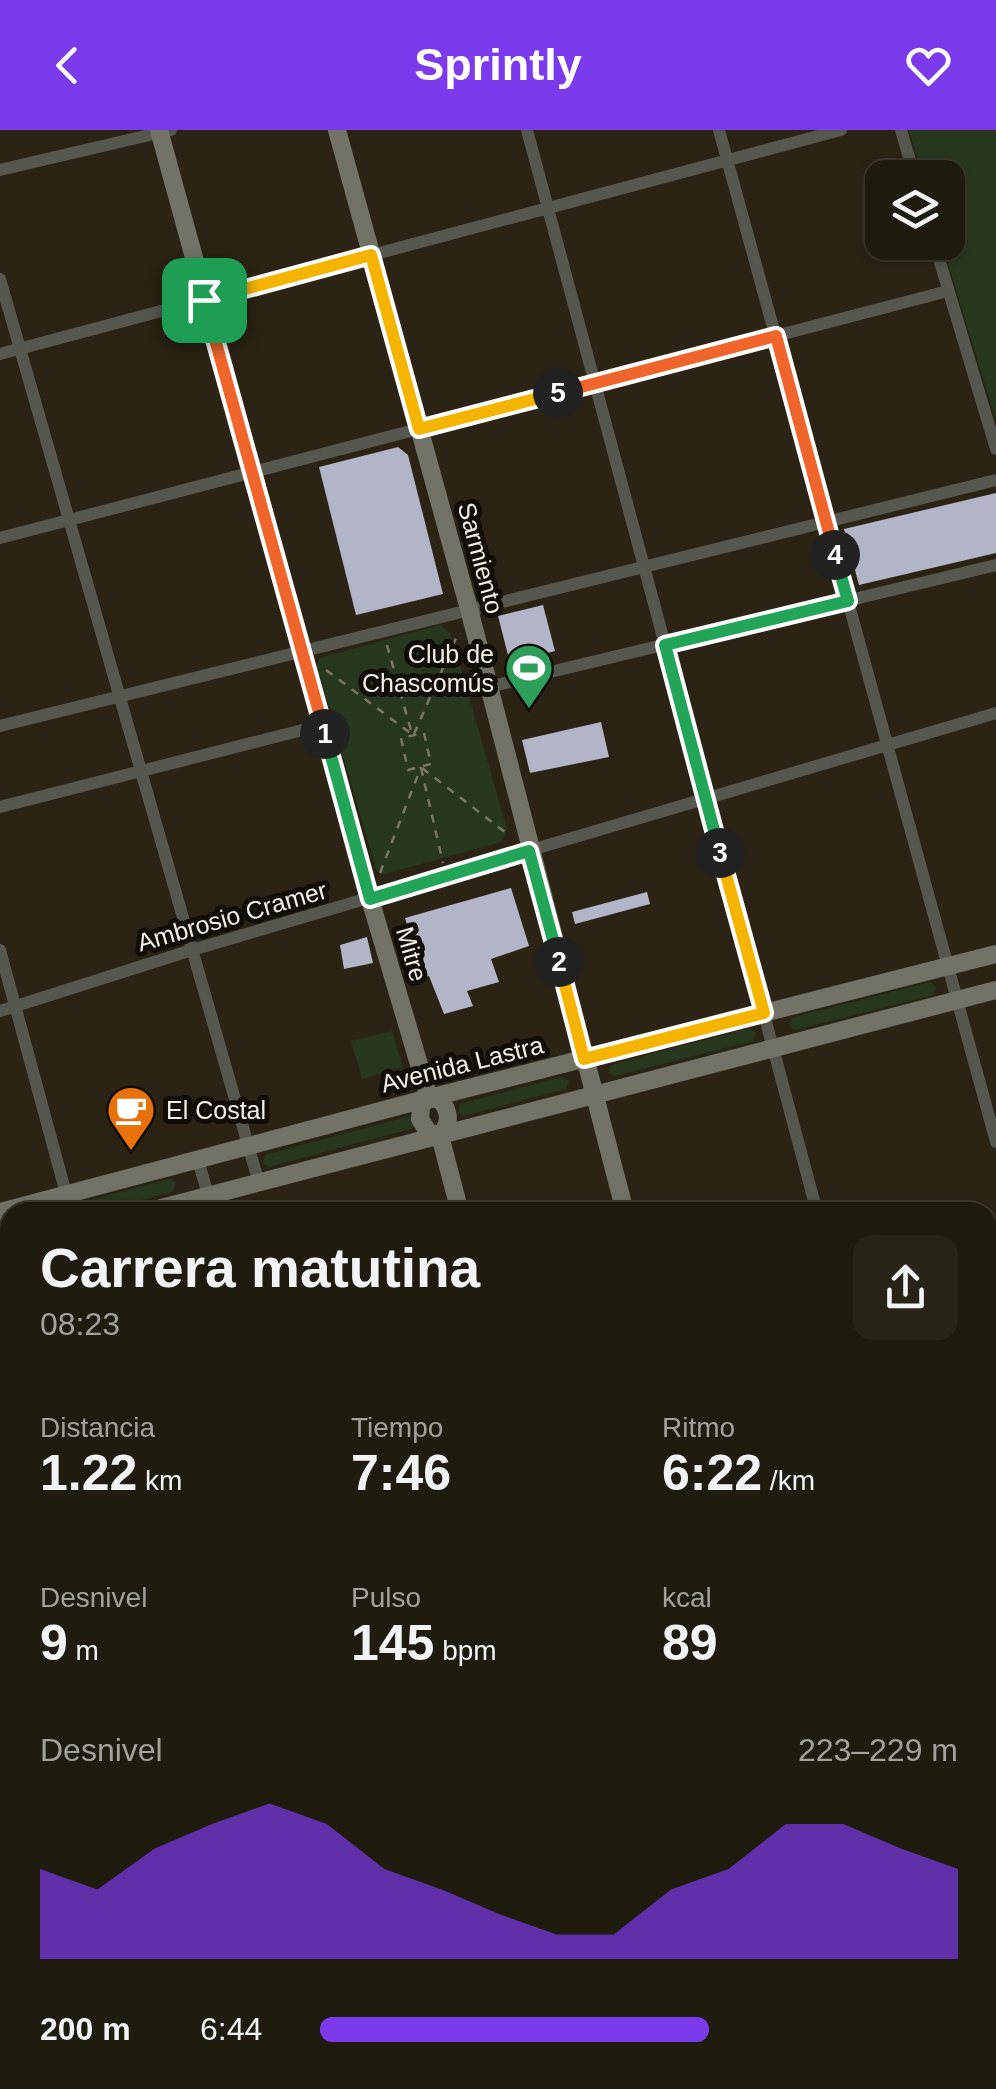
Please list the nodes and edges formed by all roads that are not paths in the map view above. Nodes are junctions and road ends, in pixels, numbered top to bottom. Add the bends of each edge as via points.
1 (336, 130) edge
2 (527, 130) edge
3 (720, 130) edge
4 (842, 130) edge
5 (901, 130) edge
6 (163, 131) edge
7 (728, 160) junction
8 (910, 160) edge
9 (0, 170) edge
10 (548, 208) junction
11 (371, 255) junction
12 (939, 260) edge
13 (0, 279) edge
14 (948, 291) junction
15 (204, 300) junction
16 (776, 336) junction
17 (20, 348) junction
18 (0, 354) edge
19 (595, 383) junction
20 (419, 429) junction
21 (996, 449) edge
22 (252, 472) junction
23 (996, 480) edge
24 (67, 520) junction
25 (826, 522) junction
26 (0, 538) edge
27 (996, 565) edge
28 (644, 566) junction
29 (848, 601) junction
30 (469, 609) junction
31 (665, 645) junction
32 (302, 651) junction
33 (488, 687) junction
34 (118, 696) junction
35 (996, 713) edge
36 (322, 724) junction
37 (0, 726) edge
38 (887, 745) junction
39 (140, 770) junction
40 (706, 798) junction
41 (0, 807) edge
42 (529, 851) junction
43 (370, 899) junction
44 (0, 950) edge
45 (192, 950) junction
46 (996, 954) edge
47 (948, 966) junction
48 (996, 990) edge
49 (957, 1000) junction
50 (14, 1007) junction
51 (0, 1011) edge
52 (764, 1013) junction
53 (774, 1048) junction
54 (584, 1059) junction
55 (594, 1096) junction
56 (429, 1098) junction
57 (440, 1136) junction
58 (996, 1142) edge
59 (249, 1146) junction
60 (198, 1160) junction
61 (259, 1183) junction
62 (67, 1202) edge
63 (74, 1202) edge
64 (209, 1202) edge
65 (215, 1202) edge
66 (457, 1202) edge
67 (622, 1202) edge
68 (814, 1202) edge

1 - 11 main road, Sarmiento
2 - 10 street
3 - 7 street
4 - 7 street
5 - 8 street
6 - 9 street
6 - 15 main road, Mitre
7 - 10 street
7 - 16 street
10 - 11 street
10 - 19 street
11 - 15 street
11 - 20 main road, Sarmiento
12 - 14 street
13 - 17 street
14 - 16 street
14 - 21 street
15 - 17 street
15 - 22 main road, Mitre
16 - 19 street
16 - 25 street
17 - 18 street
17 - 24 street
19 - 20 street
19 - 28 street
20 - 22 street
20 - 30 main road, Sarmiento
22 - 24 street
22 - 32 main road, Mitre
23 - 25 street
24 - 26 street
24 - 34 street
25 - 28 street
25 - 29 street
27 - 29 street
28 - 30 street
28 - 31 street
29 - 31 street
29 - 38 street
30 - 32 street
30 - 33 main road, Sarmiento
31 - 33 street
31 - 40 street
32 - 34 street
32 - 36 main road, Mitre
33 - 42 main road, Sarmiento
34 - 37 street
34 - 39 street
35 - 38 street, Ambrosio Cramer
36 - 39 street
36 - 43 main road, Mitre
38 - 40 street, Ambrosio Cramer
38 - 47 street
39 - 41 street
39 - 45 street
40 - 42 street, Ambrosio Cramer
40 - 52 street
42 - 43 street, Ambrosio Cramer
42 - 54 main road, Sarmiento
43 - 45 street, Ambrosio Cramer
43 - 56 main road, Mitre
44 - 50 street
45 - 50 street, Ambrosio Cramer
45 - 59 street
46 - 47 main road, Avenida Lastra
47 - 49 street
47 - 52 main road, Avenida Lastra
48 - 49 main road
49 - 53 main road
49 - 58 street
50 - 51 street, Ambrosio Cramer
50 - 62 street
52 - 53 street
52 - 54 main road, Avenida Lastra
53 - 55 main road
53 - 68 street
54 - 55 main road, Sarmiento
54 - 56 main road, Avenida Lastra
55 - 57 main road
55 - 67 main road, Sarmiento
56 - 57 main road, Mitre via 420,1119
56 - 59 main road, Avenida Lastra
57 - 61 main road
57 - 66 main road
59 - 60 main road, Avenida Lastra
59 - 61 street
60 - 63 main road, Avenida Lastra
60 - 64 street
61 - 65 main road

